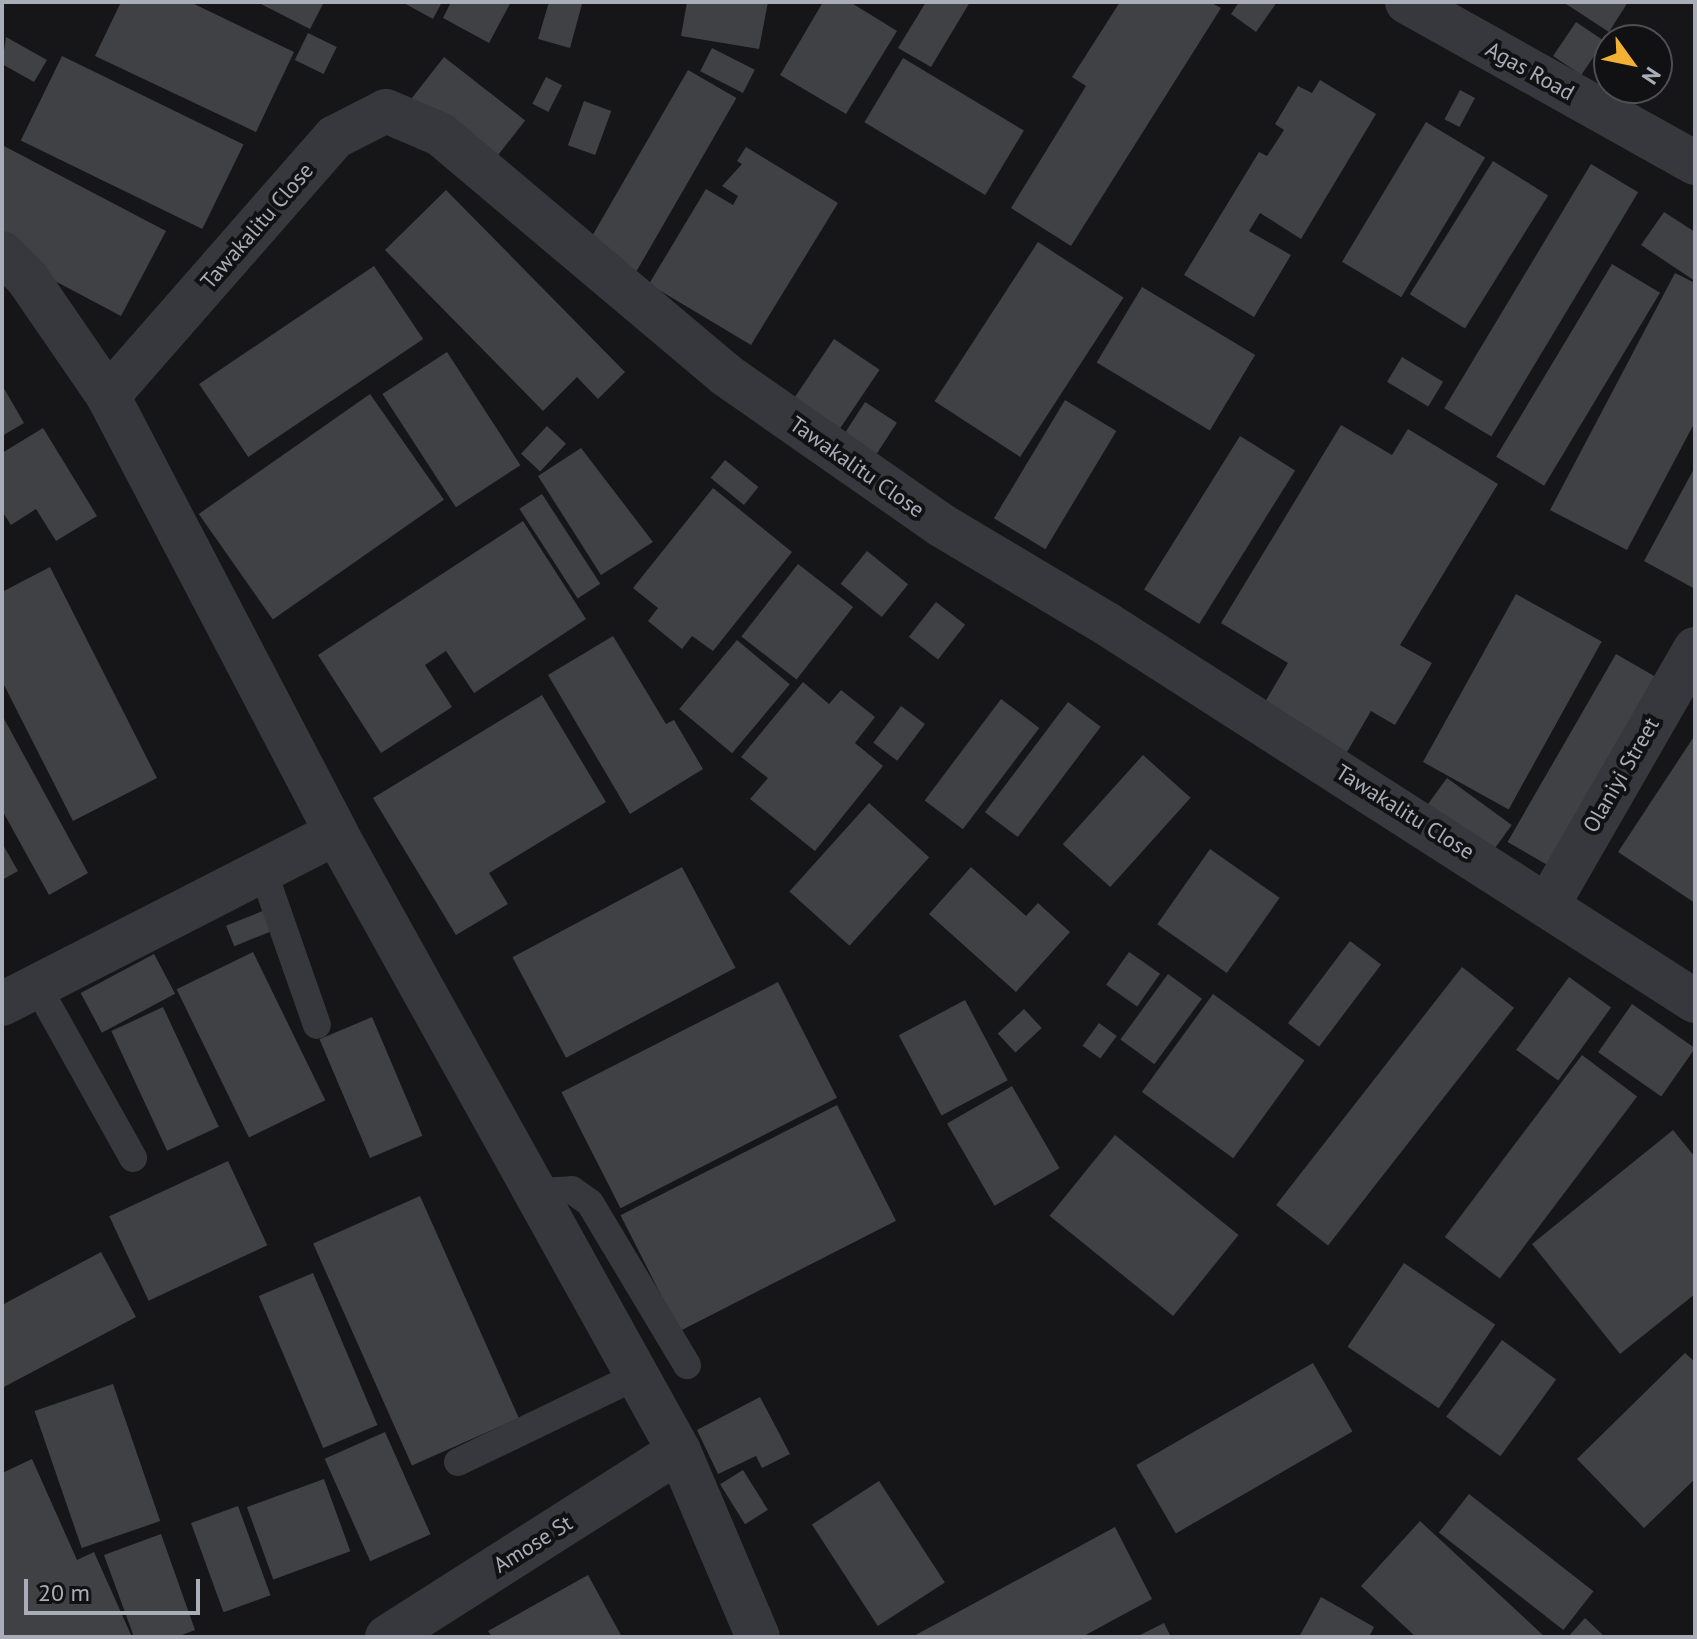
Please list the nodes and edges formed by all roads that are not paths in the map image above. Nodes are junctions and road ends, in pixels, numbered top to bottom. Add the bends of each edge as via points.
1 (1407, 2) edge
2 (1695, 163) edge
3 (2, 253) edge
4 (108, 396) junction
5 (1695, 649) edge
6 (336, 833) junction
7 (263, 871) junction
8 (1549, 903) junction
9 (20, 995) edge
10 (1695, 1001) edge
11 (317, 1025) dead end
12 (133, 1158) dead end
13 (539, 1192) junction
14 (687, 1365) dead end
15 (637, 1376) junction
16 (679, 1451) junction
17 (458, 1462) dead end
18 (387, 1637) edge
19 (758, 1637) edge

1 - 2 street, Agas Road
3 - 4 street via 27,278
4 - 6 street
4 - 8 street, Tawakalitu Close via 335,137 386,111 440,134 726,375 941,525
5 - 8 street, Olaniyi Street
6 - 7 street
6 - 13 street
7 - 9 street
7 - 11 lane
8 - 10 street, Tawakalitu Close
9 - 12 lane
13 - 14 lane via 572,1190 590,1203
13 - 15 street
15 - 16 street
15 - 17 lane
16 - 18 street, Amose St
16 - 19 street

